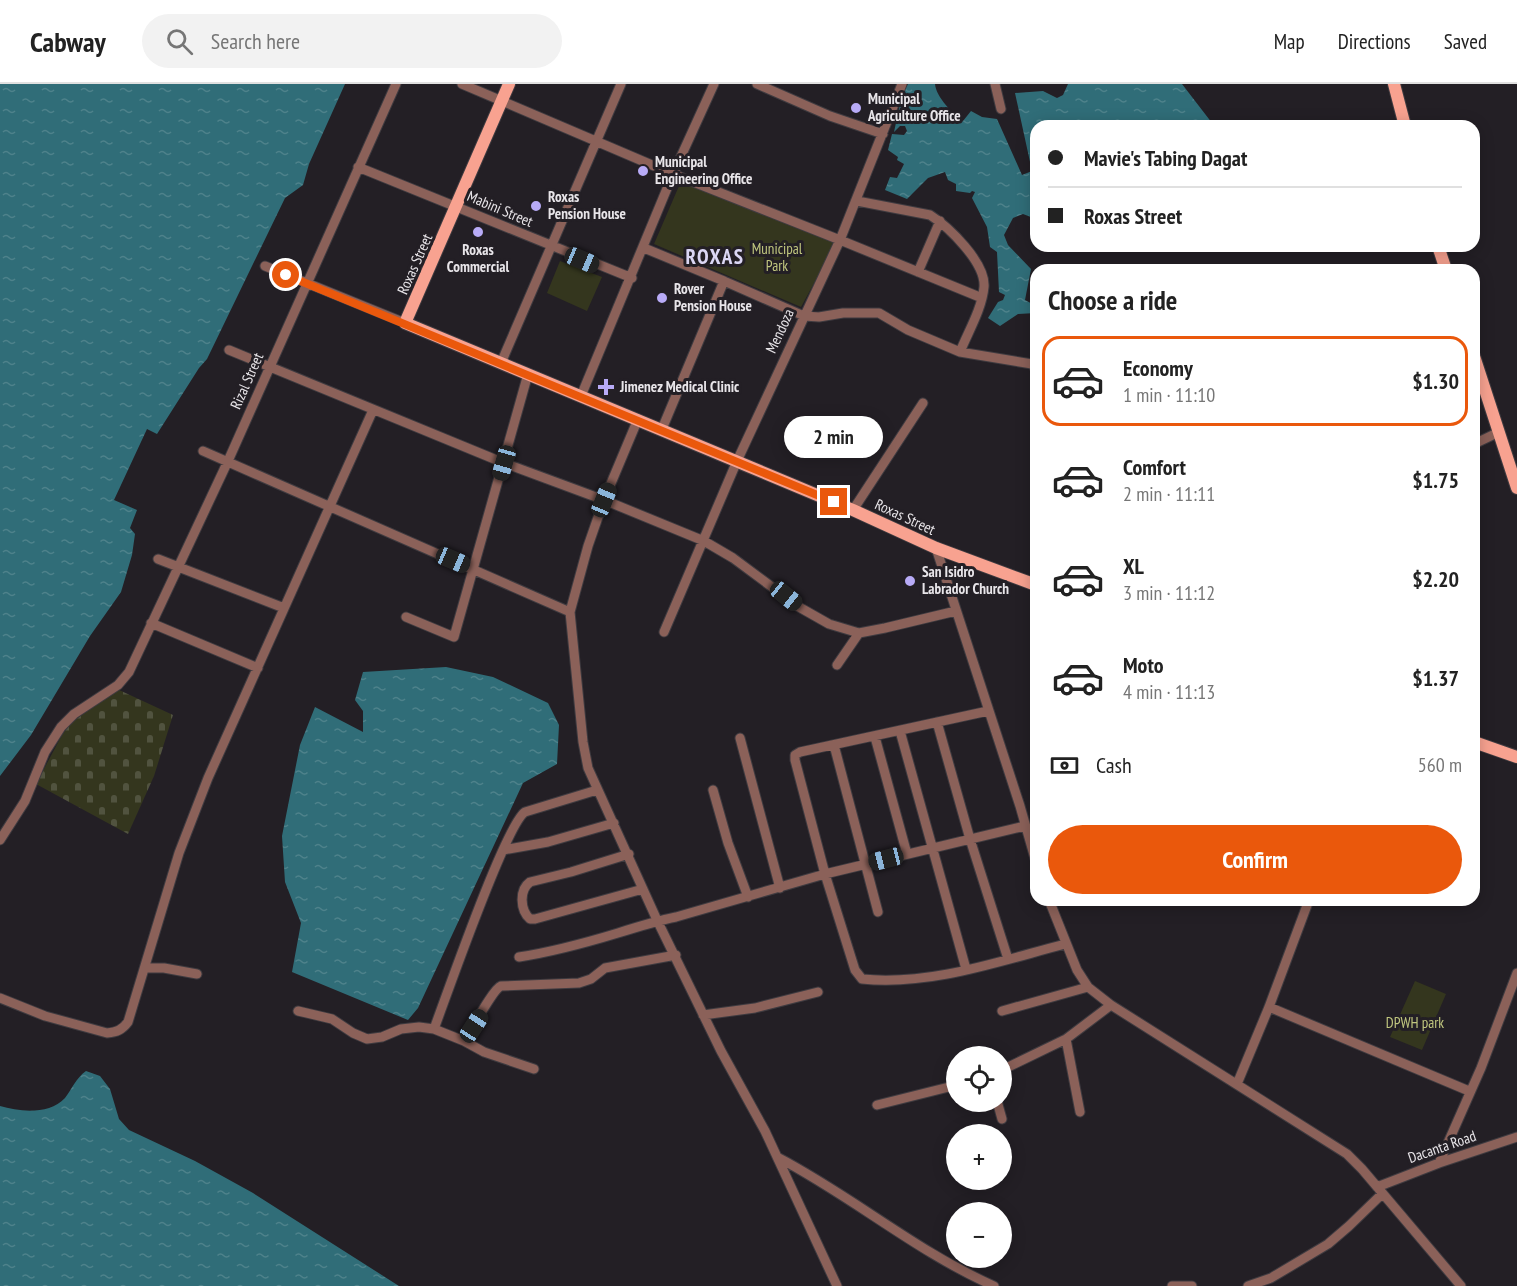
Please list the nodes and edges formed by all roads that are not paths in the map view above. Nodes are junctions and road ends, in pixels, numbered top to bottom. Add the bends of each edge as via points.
1 (396, 84) edge
2 (462, 84) edge
3 (509, 84) edge
4 (621, 84) edge
5 (714, 84) edge
6 (757, 84) edge
7 (902, 84) edge
8 (994, 84) edge
9 (1394, 84) edge
10 (502, 101) junction
11 (1001, 109) dead end
12 (1403, 120) edge
13 (883, 134) junction
14 (598, 141) junction
15 (358, 167) junction
16 (673, 174) junction
17 (856, 201) junction
18 (456, 207) junction
19 (940, 221) junction
20 (840, 240) junction
21 (552, 247) junction
22 (644, 248) junction
23 (265, 266) dead end
24 (918, 272) junction
25 (632, 278) junction
26 (724, 281) junction
27 (308, 284) junction
28 (982, 298) junction
29 (804, 316) junction
30 (405, 323) junction
31 (230, 350) dead end
32 (960, 352) junction
33 (501, 363) junction
34 (1030, 364) edge
35 (269, 367) junction
36 (528, 374) junction
37 (1480, 374) edge
38 (581, 396) junction
39 (922, 403) dead end
40 (373, 410) junction
41 (638, 419) junction
42 (662, 429) junction
43 (1499, 432) junction
44 (1480, 441) edge
45 (203, 451) dead end
46 (228, 461) junction
47 (737, 461) junction
48 (504, 463) junction
49 (1517, 488) edge
50 (604, 500) junction
51 (330, 508) junction
52 (853, 510) junction
53 (704, 541) junction
54 (936, 548) junction
55 (158, 558) dead end
56 (178, 568) junction
57 (473, 569) junction
58 (1030, 583) edge
59 (284, 608) junction
60 (956, 610) junction
61 (570, 612) junction
62 (406, 617) dead end
63 (152, 623) junction
64 (664, 632) dead end
65 (859, 633) junction
66 (837, 665) dead end
67 (258, 668) junction
68 (988, 711) junction
69 (937, 722) junction
70 (900, 731) junction
71 (875, 737) junction
72 (740, 738) dead end
73 (1480, 744) edge
74 (834, 745) junction
75 (1517, 757) edge
76 (597, 790) junction
77 (713, 790) dead end
78 (614, 823) junction
79 (1025, 826) junction
80 (970, 839) junction
81 (0, 840) edge
82 (1030, 842) edge
83 (932, 849) junction
84 (503, 850) junction
85 (629, 854) junction
86 (907, 854) junction
87 (866, 864) junction
88 (825, 874) junction
89 (780, 888) junction
90 (643, 889) junction
91 (748, 897) junction
92 (1051, 906) edge
93 (1307, 906) edge
94 (878, 912) dead end
95 (657, 920) junction
96 (1065, 944) junction
97 (676, 955) junction
98 (519, 957) dead end
99 (1008, 959) junction
100 (145, 968) junction
101 (966, 969) junction
102 (1517, 973) edge
103 (197, 974) dead end
104 (1088, 987) junction
105 (818, 992) dead end
106 (0, 998) edge
107 (1111, 1005) junction
108 (1269, 1007) junction
109 (298, 1011) dead end
110 (1002, 1011) dead end
111 (704, 1015) junction
112 (434, 1029) junction
113 (1066, 1039) junction
114 (464, 1041) junction
115 (1012, 1065) edge
116 (534, 1069) dead end
117 (1237, 1084) junction
118 (946, 1088) edge
119 (1469, 1091) junction
120 (877, 1105) dead end
121 (1000, 1112) edge
122 (1080, 1112) dead end
123 (1002, 1119) dead end
124 (1517, 1137) edge
125 (777, 1157) junction
126 (1439, 1163) junction
127 (1379, 1190) junction
128 (837, 1286) edge
129 (994, 1286) edge
130 (1172, 1286) edge
131 (1192, 1286) edge
132 (1248, 1286) edge
133 (1461, 1286) edge

1 - 15 street, Rizal Street
2 - 10 street
3 - 10 main road, Roxas Street
4 - 14 street
5 - 16 street
6 - 13 street
7 - 13 street, Mendoza
8 - 11 street
9 - 12 main road
10 - 14 street
10 - 18 main road, Roxas Street
13 - 17 street, Mendoza
14 - 16 street
14 - 21 street
15 - 18 street, Mabini Street
15 - 27 street, Rizal Street
16 - 20 street
16 - 22 street
17 - 19 street via 925,214
17 - 20 street, Mendoza
18 - 21 street, Mabini Street
18 - 30 main road, Roxas Street
19 - 24 street
19 - 28 street via 976,263 984,285
20 - 24 street
20 - 29 street, Mendoza
21 - 25 street, Mabini Street
21 - 33 street
22 - 25 street
22 - 26 street
23 - 27 street
24 - 28 street
25 - 38 street
26 - 29 street
26 - 42 street
27 - 30 street
27 - 35 street, Rizal Street
28 - 32 street
29 - 32 street via 879,313
29 - 47 street, Mendoza
30 - 33 main road, Roxas Street
31 - 35 street
32 - 34 street
33 - 36 main road, Roxas Street
35 - 40 street
35 - 46 street, Rizal Street
36 - 38 main road, Roxas Street
36 - 48 street
37 - 43 main road
38 - 41 main road, Roxas Street
39 - 52 street
40 - 48 street
40 - 51 street
41 - 42 main road, Roxas Street
41 - 50 street
42 - 47 main road, Roxas Street
43 - 44 street
43 - 49 main road
45 - 46 street
46 - 51 street
46 - 56 street, Rizal Street
47 - 52 main road, Roxas Street
47 - 53 street, Mendoza
48 - 50 street
48 - 57 street
50 - 53 street
50 - 61 street
51 - 57 street
51 - 59 street
52 - 54 main road, Roxas Street
53 - 64 street, Mendoza
53 - 65 street via 799,607 829,624
54 - 58 main road, Roxas Street
54 - 60 street
55 - 56 street
56 - 59 street
56 - 63 street, Rizal Street
57 - 61 street
57 - 62 street via 454,637
59 - 67 street
60 - 65 street
60 - 68 street
61 - 76 street via 583,742
63 - 67 street
63 - 81 street, Rizal Street via 129,672 118,685 74,714 61,728 45,752 25,801
65 - 66 street
67 - 100 street via 179,853
68 - 69 street
68 - 79 street
69 - 70 street
69 - 80 street
70 - 71 street
70 - 83 street
71 - 74 street
71 - 86 street
72 - 89 street
73 - 75 main road
74 - 87 street
74 - 88 street via 800,752 795,758
76 - 78 street
76 - 84 street via 521,814
77 - 91 street
78 - 84 street
78 - 85 street
79 - 80 street
79 - 82 street
80 - 83 street
80 - 99 street
83 - 86 street
83 - 101 street
84 - 112 street
85 - 90 street
85 - 90 street via 530,882 522,895 524,913 535,919
86 - 87 street
87 - 88 street
87 - 94 street
88 - 89 street
88 - 101 street via 855,970 862,979 893,980
89 - 91 street
90 - 95 street
91 - 95 street
92 - 96 street
93 - 108 street
95 - 97 street
95 - 98 street via 588,942
96 - 99 street
96 - 104 street
97 - 111 street
97 - 114 street via 605,968 579,983 501,986 495,989
99 - 101 street
100 - 103 street
100 - 106 street via 128,1022 116,1032 65,1023
102 - 119 street
104 - 107 street
104 - 110 street
105 - 111 street via 755,1008
107 - 113 street
107 - 117 street
108 - 117 street
108 - 119 street
109 - 112 street via 332,1019 367,1039 375,1040 401,1029
111 - 125 street
112 - 114 street
113 - 115 street
113 - 122 street
114 - 116 street
117 - 127 street via 1347,1154
118 - 120 street
119 - 126 street
121 - 123 street
124 - 126 street, Dacanta Road
125 - 128 street
125 - 129 street via 952,1265
126 - 127 street, Dacanta Road
127 - 132 street via 1328,1244 1271,1278
127 - 133 street
130 - 131 street

